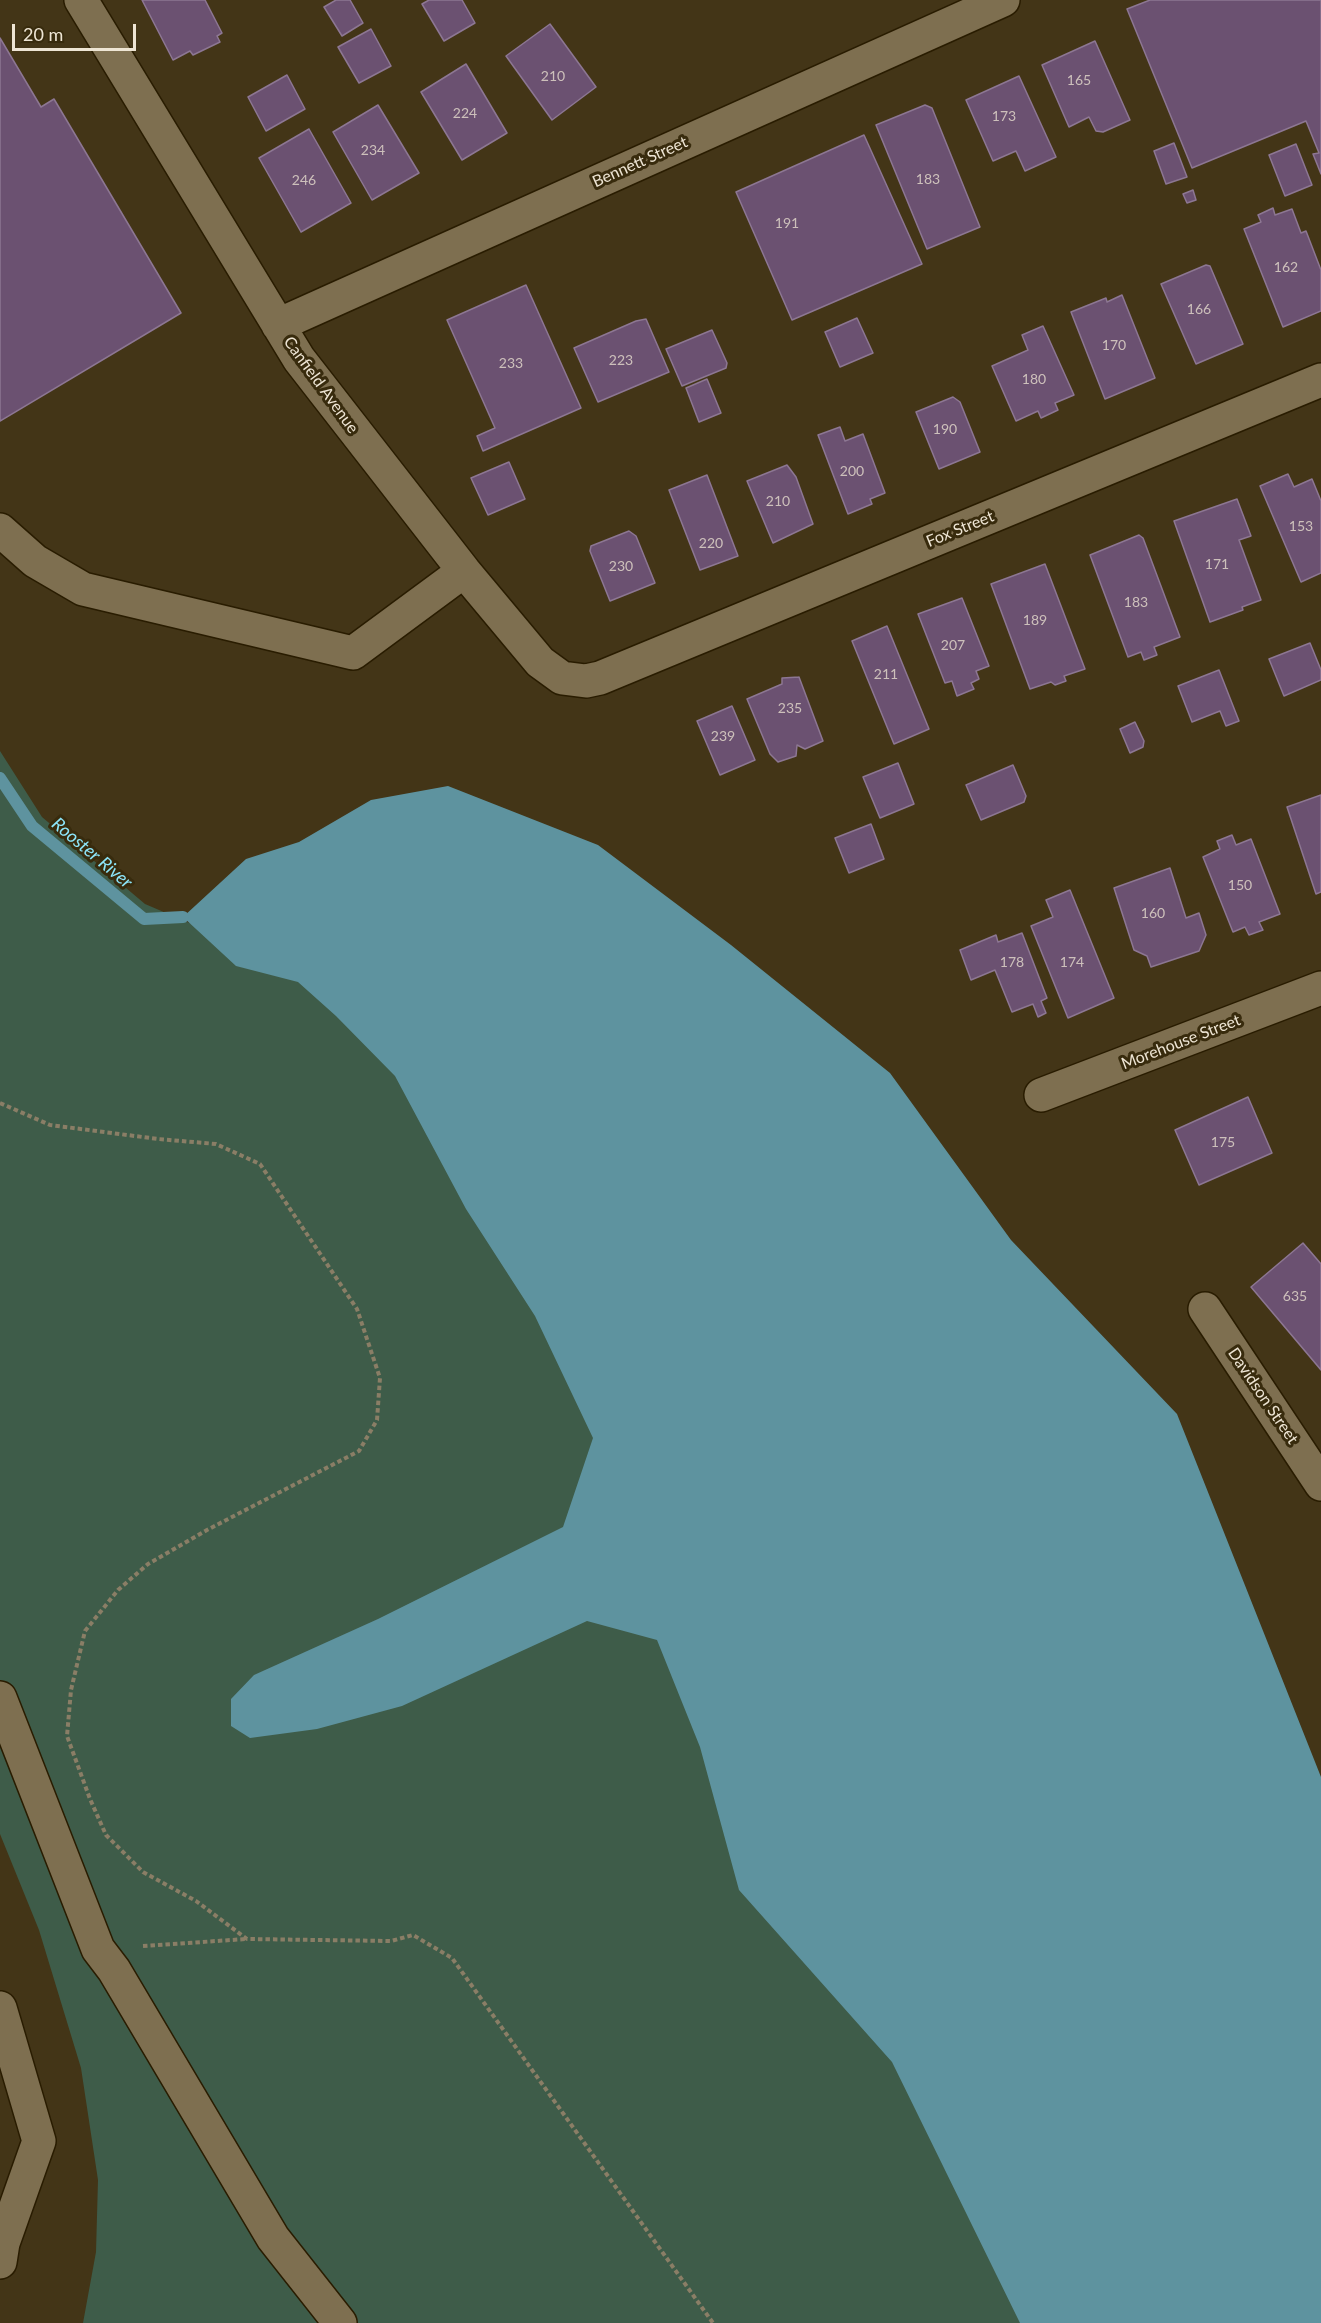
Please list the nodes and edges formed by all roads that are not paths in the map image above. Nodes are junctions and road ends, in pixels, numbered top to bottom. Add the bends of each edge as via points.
1 (81, 0) edge
2 (1003, 0) edge
3 (278, 325) junction
4 (1321, 380) edge
5 (0, 530) edge
6 (464, 571) junction
7 (600, 678) joint
8 (1321, 988) edge
9 (1041, 1095) dead end
10 (1205, 1309) dead end
11 (1321, 1484) edge
12 (0, 1698) edge
13 (0, 2008) edge
14 (1, 2247) edge
15 (340, 2323) edge

1 - 3 street, Canfield Avenue
2 - 3 street, Bennett Street
3 - 6 street, Canfield Avenue via 299,359
4 - 7 street, Fox Street
5 - 6 street via 35,561 83,589 352,653
6 - 7 street, Canfield Avenue via 551,671 574,680
8 - 9 street, Morehouse Street
10 - 11 street, Davidson Street
12 - 15 street via 98,1949 273,2238
13 - 14 street via 39,2141

